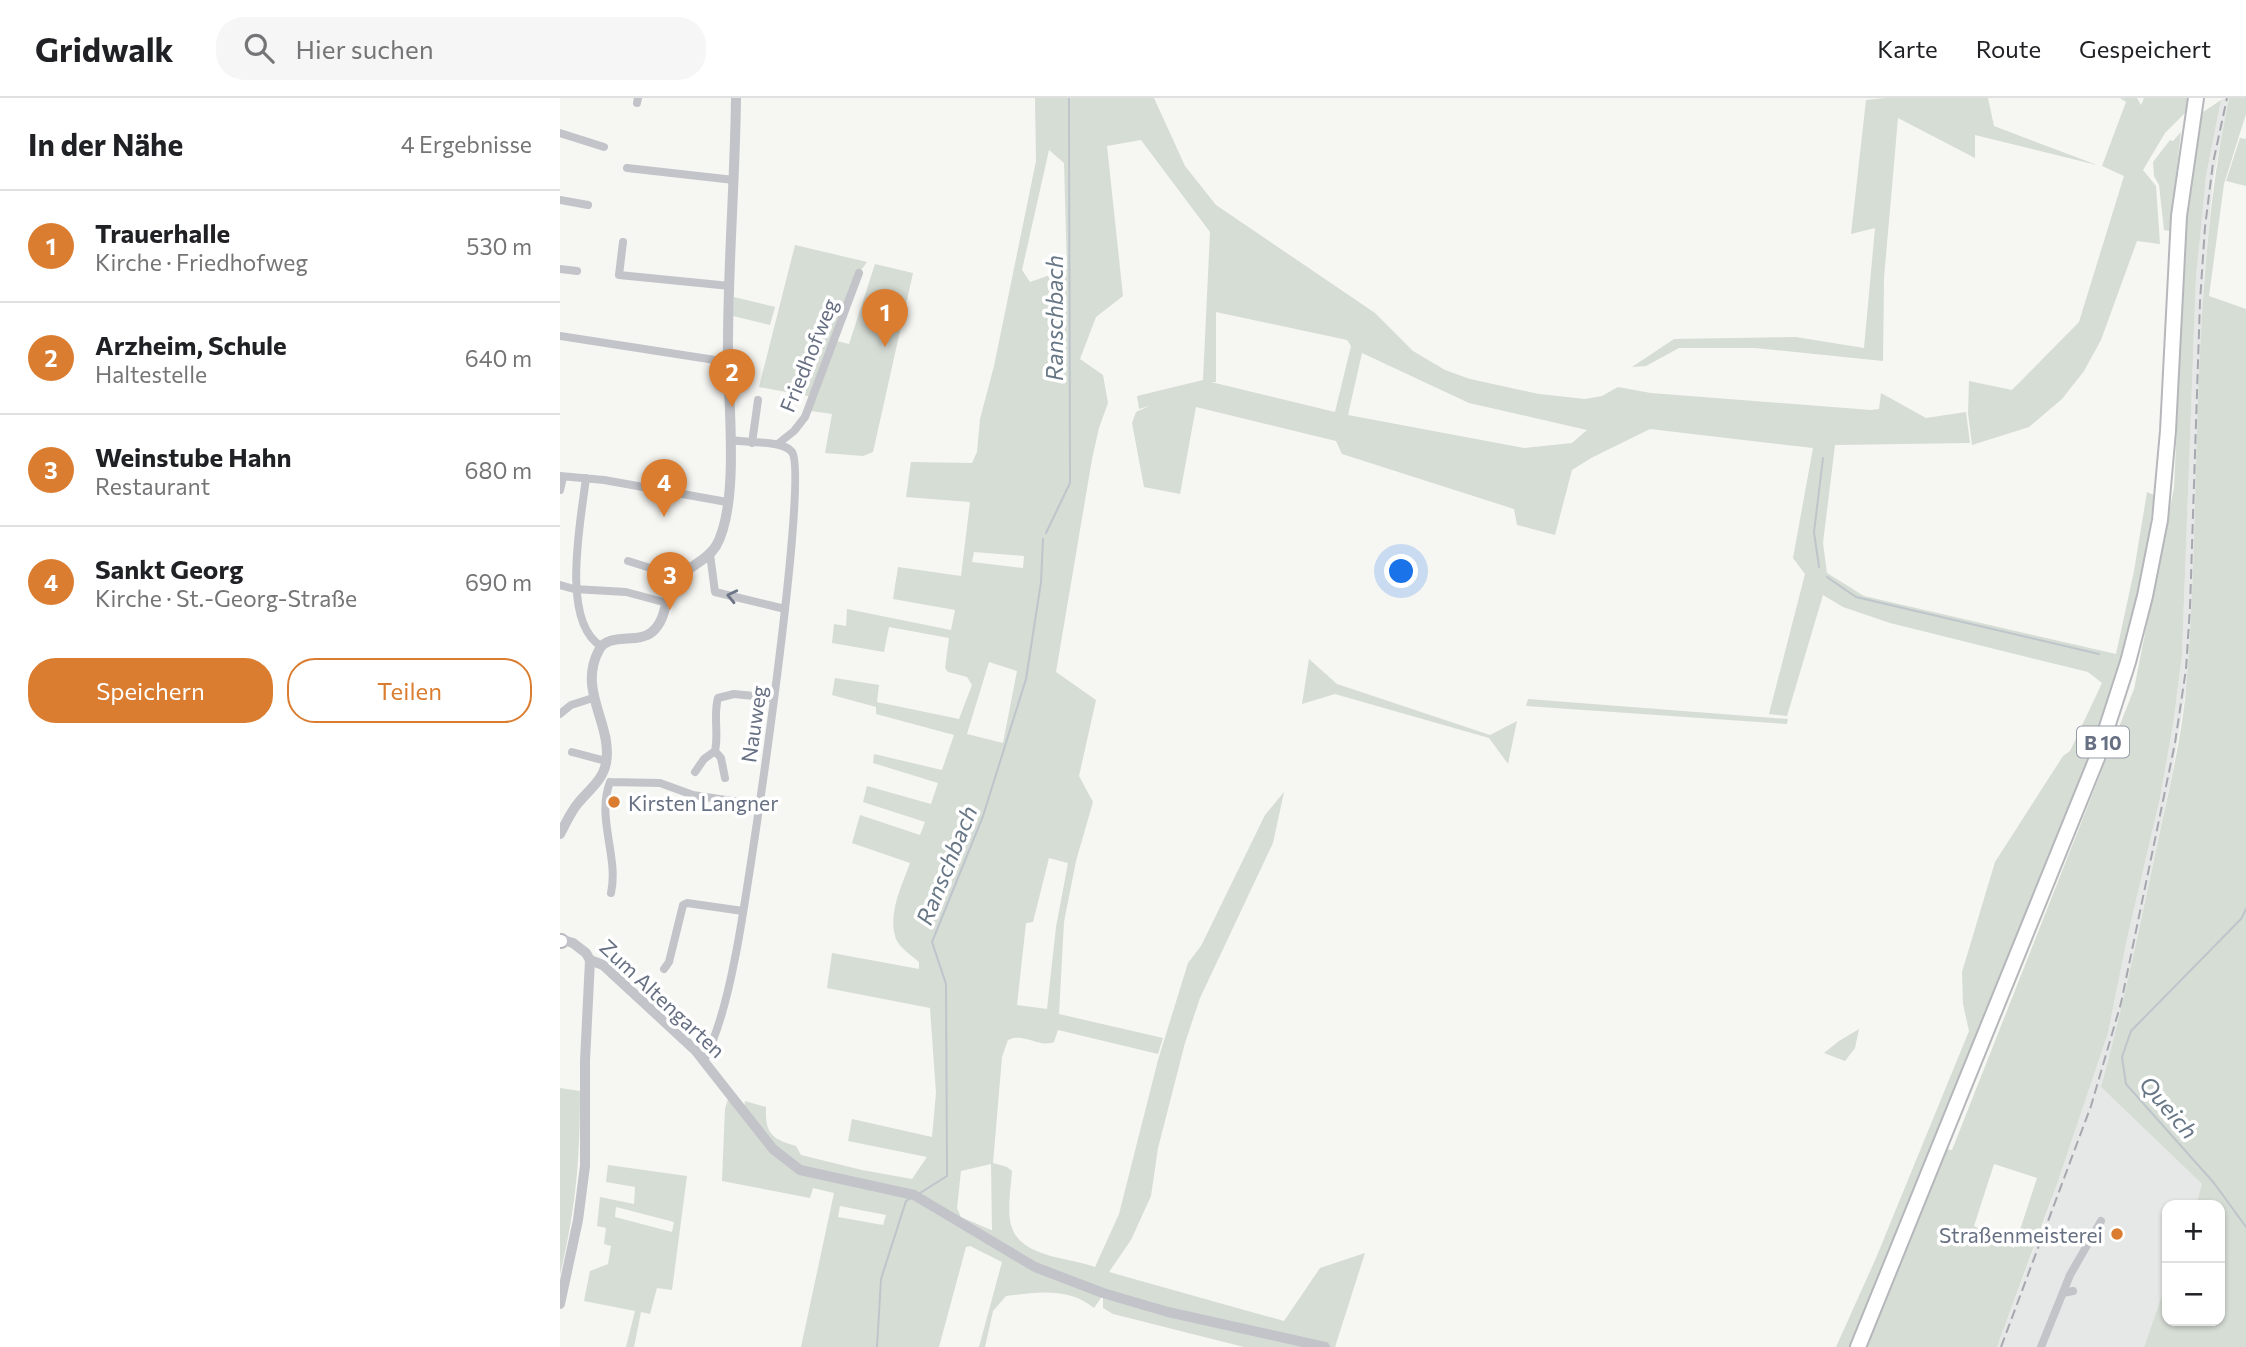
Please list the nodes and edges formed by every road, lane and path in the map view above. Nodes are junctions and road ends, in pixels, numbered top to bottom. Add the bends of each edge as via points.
1 (736, 98) edge
2 (2196, 98) edge
3 (560, 133) edge
4 (604, 147) dead end
5 (627, 167) dead end
6 (734, 180) junction
7 (560, 200) edge
8 (588, 205) dead end
9 (623, 242) dead end
10 (560, 269) edge
11 (577, 271) dead end
12 (859, 273) dead end
13 (730, 286) junction
14 (560, 336) edge
15 (728, 362) junction
16 (758, 400) dead end
17 (731, 440) junction
18 (752, 443) junction
19 (779, 443) junction
20 (562, 477) edge
21 (586, 478) junction
22 (560, 490) edge
23 (727, 502) junction
24 (710, 554) junction
25 (628, 561) dead end
26 (679, 577) junction
27 (560, 586) edge
28 (574, 589) junction
29 (667, 603) junction
30 (785, 609) junction
31 (601, 646) junction
32 (593, 698) junction
33 (774, 698) junction
34 (560, 714) edge
35 (715, 751) junction
36 (572, 752) dead end
37 (606, 761) junction
38 (695, 772) dead end
39 (606, 778) junction
40 (725, 778) dead end
41 (759, 804) junction
42 (560, 834) edge
43 (611, 893) dead end
44 (743, 911) junction
45 (560, 940) edge
46 (590, 960) junction
47 (664, 969) dead end
48 (704, 1060) junction
49 (2101, 1221) dead end
50 (2073, 1291) dead end
51 (2063, 1293) junction
52 (560, 1304) edge
53 (1325, 1347) edge
54 (1858, 1347) edge
55 (2041, 1347) edge

1 - 6 street
2 - 54 highway, B 10 via 2179,216 2164,483 2152,566 2129,662 2087,783
3 - 4 street
5 - 6 street
6 - 13 street
7 - 8 street
9 - 13 street via 619,275
10 - 11 street
12 - 19 street, Friedhofweg via 805,417
13 - 15 street
14 - 15 street
15 - 17 street
16 - 18 street
17 - 18 street
17 - 23 street
18 - 19 street
19 - 30 street, Nauweg via 795,460
20 - 21 street
20 - 22 street
21 - 23 street
21 - 28 street
23 - 24 street via 720,538
24 - 26 street
30 -> 24 street via 715,592
25 - 26 street
26 - 29 street
27 - 28 street
28 - 29 street via 626,592
28 - 31 street via 586,631
29 - 31 street via 651,633
30 - 33 street, Nauweg
31 - 32 street
32 - 34 street
32 - 37 street via 605,736
33 - 35 street via 734,694 718,698
33 - 41 street, Nauweg
35 - 38 street
35 - 40 street
36 - 37 street
37 - 39 street
39 - 41 street via 660,783 693,794
39 - 42 street via 575,808
39 - 43 street
41 - 44 street, Nauweg
44 - 47 street via 682,905
44 - 48 street, Nauweg via 731,977
45 - 46 street, Zum Altengarten via 573,943
46 - 48 street, Zum Altengarten via 608,968
46 - 52 street via 584,1061 585,1166
48 - 53 street, Zum Altengarten via 773,1149 795,1167 916,1196 1017,1257 1111,1296
49 - 51 street
50 - 51 street
51 - 55 street

